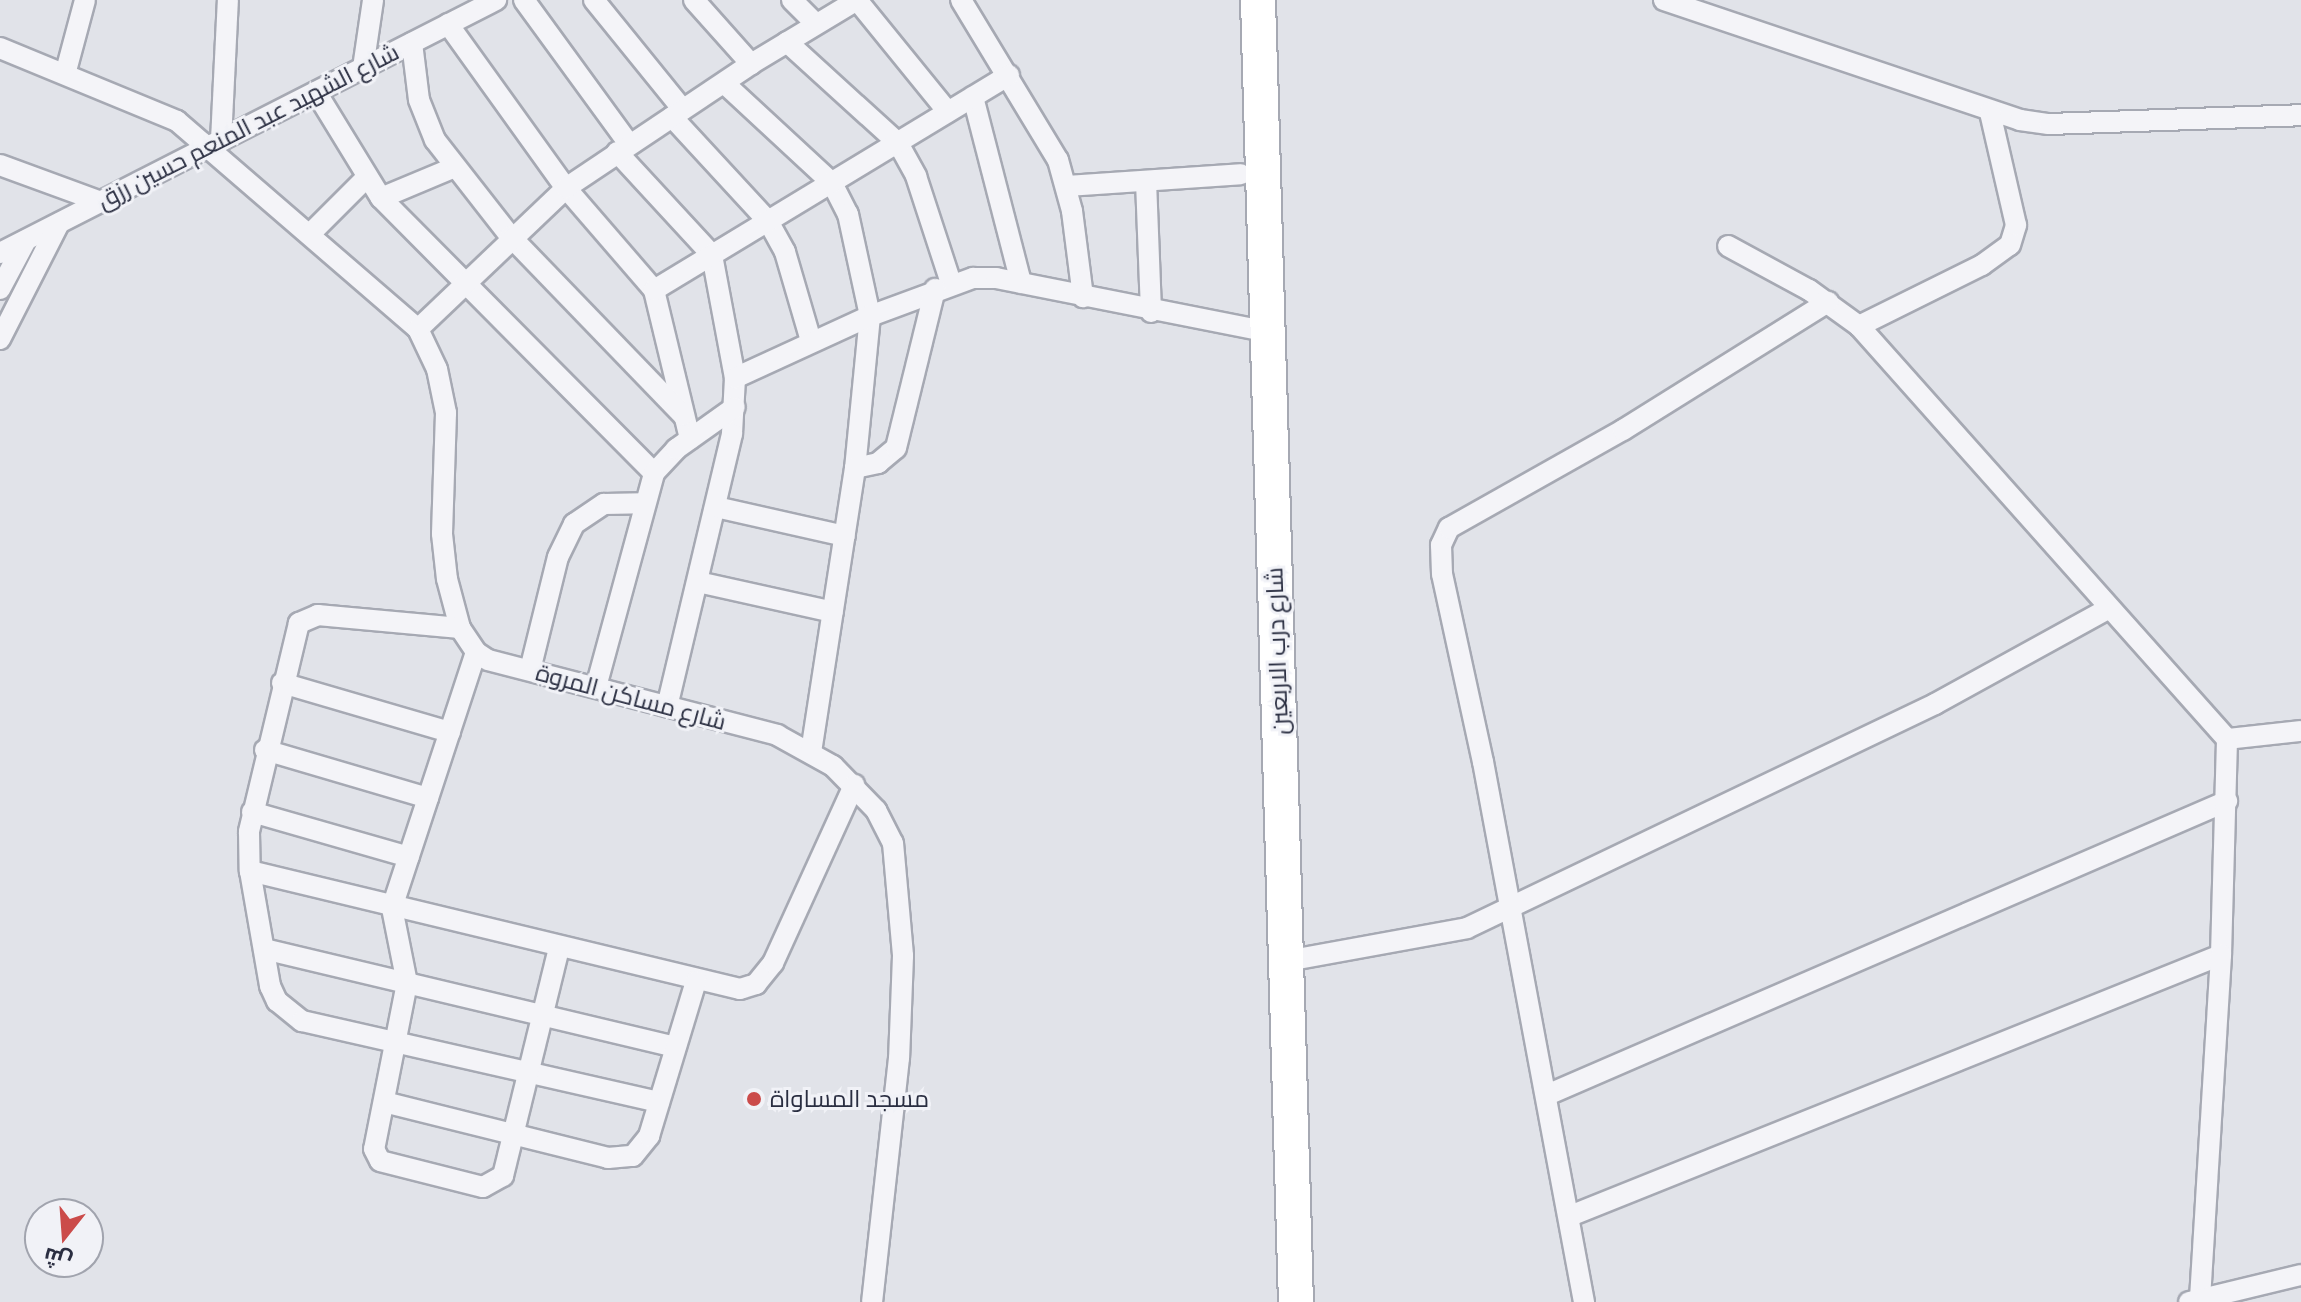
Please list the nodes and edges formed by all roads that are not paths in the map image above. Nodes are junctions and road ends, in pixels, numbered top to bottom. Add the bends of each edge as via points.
1 (85, 0) edge
2 (228, 0) edge
3 (373, 0) edge
4 (496, 0) edge
5 (524, 0) edge
6 (594, 0) edge
7 (694, 0) edge
8 (792, 0) edge
9 (961, 0) edge
10 (1235, 0) edge
11 (1258, 0) edge
12 (1664, 0) edge
13 (448, 24) junction
14 (816, 24) junction
15 (787, 42) junction
16 (412, 43) junction
17 (0, 48) edge
18 (751, 64) junction
19 (363, 68) junction
20 (66, 71) junction
21 (1009, 75) junction
22 (724, 83) junction
23 (316, 92) junction
24 (973, 97) junction
25 (948, 112) junction
26 (1990, 112) junction
27 (677, 114) junction
28 (2301, 115) edge
29 (898, 143) junction
30 (215, 144) junction
31 (623, 148) junction
32 (0, 165) edge
33 (455, 167) junction
34 (1241, 174) junction
35 (365, 179) junction
36 (1146, 181) junction
37 (832, 183) junction
38 (1067, 186) junction
39 (566, 188) junction
40 (381, 198) junction
41 (101, 202) junction
42 (768, 221) junction
43 (59, 223) junction
44 (312, 232) junction
45 (510, 236) junction
46 (26, 240) junction
47 (1728, 246) dead end
48 (0, 253) edge
49 (712, 255) junction
50 (465, 282) junction
51 (1021, 283) junction
52 (943, 286) junction
53 (0, 289) edge
54 (654, 290) junction
55 (1083, 297) junction
56 (1828, 302) junction
57 (1151, 312) junction
58 (870, 316) junction
59 (1859, 326) junction
60 (418, 329) junction
61 (1256, 330) junction
62 (0, 339) edge
63 (811, 341) junction
64 (735, 378) junction
65 (735, 407) junction
66 (684, 417) junction
67 (690, 439) junction
68 (855, 468) junction
69 (654, 473) junction
70 (643, 503) junction
71 (716, 507) junction
72 (845, 536) junction
73 (698, 582) junction
74 (2108, 609) junction
75 (833, 612) junction
76 (460, 628) junction
77 (1268, 647) junction
78 (476, 652) junction
79 (530, 670) junction
80 (282, 683) junction
81 (596, 687) junction
82 (667, 706) junction
83 (2301, 731) edge
84 (450, 732) junction
85 (2227, 739) junction
86 (265, 750) junction
87 (811, 751) junction
88 (854, 785) junction
89 (428, 798) junction
90 (2227, 801) junction
91 (252, 812) junction
92 (409, 857) junction
93 (250, 871) junction
94 (392, 908) junction
95 (1508, 909) junction
96 (559, 948) junction
97 (264, 949) junction
98 (2221, 955) junction
99 (1286, 961) junction
100 (696, 981) junction
101 (407, 983) junction
102 (543, 1016) junction
103 (396, 1042) junction
104 (676, 1047) junction
105 (529, 1073) junction
106 (1547, 1095) junction
107 (384, 1102) junction
108 (659, 1102) junction
109 (514, 1135) junction
110 (1570, 1216) junction
111 (2301, 1275) edge
112 (2194, 1301) edge
113 (872, 1302) edge
114 (1273, 1302) edge
115 (1296, 1302) edge
116 (1584, 1302) edge

1 - 20 street
2 - 30 street
3 - 19 street
4 - 13 street, شارع الشهيد عبد المنعم حسين رزق
5 - 31 street
6 - 27 street
7 - 18 street
8 - 14 street
9 - 21 street
10 - 34 highway, شارع درب الاربعين
11 - 61 highway, شارع درب الاربعين
12 - 26 street
13 - 16 street, شارع الشهيد عبد المنعم حسين رزق
13 - 39 street
14 - 15 street
14 - 25 street via 857,0
15 - 18 street
15 - 29 street
16 - 19 street, شارع الشهيد عبد المنعم حسين رزق
16 - 33 street via 428,127
17 - 20 street
18 - 22 street
19 - 23 street, شارع الشهيد عبد المنعم حسين رزق
20 - 30 street
21 - 24 street
21 - 38 street via 1046,135
22 - 27 street
22 - 37 street
23 - 30 street, شارع الشهيد عبد المنعم حسين رزق
23 - 35 street
24 - 25 street
24 - 51 street
25 - 29 street
26 - 28 street via 2049,124
26 - 59 street via 2016,225 2013,241 1982,265
27 - 31 street
27 - 42 street
29 - 37 street
29 - 52 street via 916,176
30 - 41 street, شارع الشهيد عبد المنعم حسين رزق
30 - 44 street
31 - 39 street
31 - 49 street
32 - 41 street
33 - 40 street
33 - 45 street
34 - 36 street
34 - 61 highway, شارع درب الاربعين
35 - 40 street
35 - 44 street
36 - 38 street
36 - 57 street
37 - 42 street
37 - 58 street via 848,214
38 - 55 street
39 - 45 street
39 - 54 street
40 - 50 street
41 - 43 street, شارع الشهيد عبد المنعم حسين رزق
42 - 49 street
42 - 63 street via 785,252
43 - 46 street, شارع الشهيد عبد المنعم حسين رزق
43 - 62 street
44 - 60 street
45 - 50 street
45 - 66 street
46 - 48 street, شارع الشهيد عبد المنعم حسين رزق
46 - 53 street
47 - 56 street
49 - 54 street
49 - 64 street
50 - 60 street
50 - 69 street
51 - 52 street via 996,278
51 - 55 street
52 - 58 street
52 - 68 street via 896,448 878,463
54 - 66 street
55 - 57 street
56 - 59 street
56 - 95 street via 1444,534 1442,574
57 - 61 street
58 - 63 street
58 - 68 street
59 - 74 street
60 - 76 street via 437,369 446,413 442,534
61 - 77 highway, شارع درب الاربعين
63 - 64 street
64 - 65 street
65 - 67 street
65 - 71 street
66 - 67 street
67 - 69 street
68 - 72 street
69 - 70 street
70 - 79 street via 604,504 581,518 564,539
70 - 81 street
71 - 72 street
71 - 73 street
72 - 75 street
73 - 75 street
73 - 82 street
74 - 85 street
74 - 95 street via 1935,704
75 - 87 street
76 - 78 street
76 - 80 street via 307,617 295,633
77 - 99 highway, شارع درب الاربعين
77 - 114 highway, شارع درب الاربعين
78 - 79 street, شارع مساكن المروة
78 - 84 street
79 - 81 street, شارع مساكن المروة
80 - 84 street
80 - 86 street
81 - 82 street, شارع مساكن المروة
82 - 87 street, شارع مساكن المروة via 777,735
83 - 85 street
84 - 89 street
85 - 90 street
86 - 89 street
86 - 91 street
87 - 88 street, شارع مساكن المروة
88 - 100 street via 764,977 740,989
88 - 113 street, شارع مساكن المروة via 876,810 893,843 903,956 899,1058
89 - 92 street
90 - 98 street
90 - 106 street
91 - 92 street
91 - 93 street
92 - 94 street
93 - 94 street
93 - 97 street
94 - 96 street
94 - 101 street
95 - 99 street via 1467,928
95 - 106 street
96 - 100 street
96 - 102 street
97 - 101 street
97 - 103 street via 270,986 288,1013 302,1021
98 - 110 street
98 - 112 street
99 - 115 highway, شارع درب الاربعين
100 - 104 street
101 - 102 street
101 - 103 street
102 - 104 street
102 - 105 street
103 - 105 street
103 - 107 street
104 - 108 street
105 - 108 street
105 - 109 street
106 - 110 street
107 - 109 street
107 - 109 street via 374,1149 380,1161 491,1186 503,1176
108 - 109 street via 643,1147 621,1159
110 - 116 street
111 - 112 street

